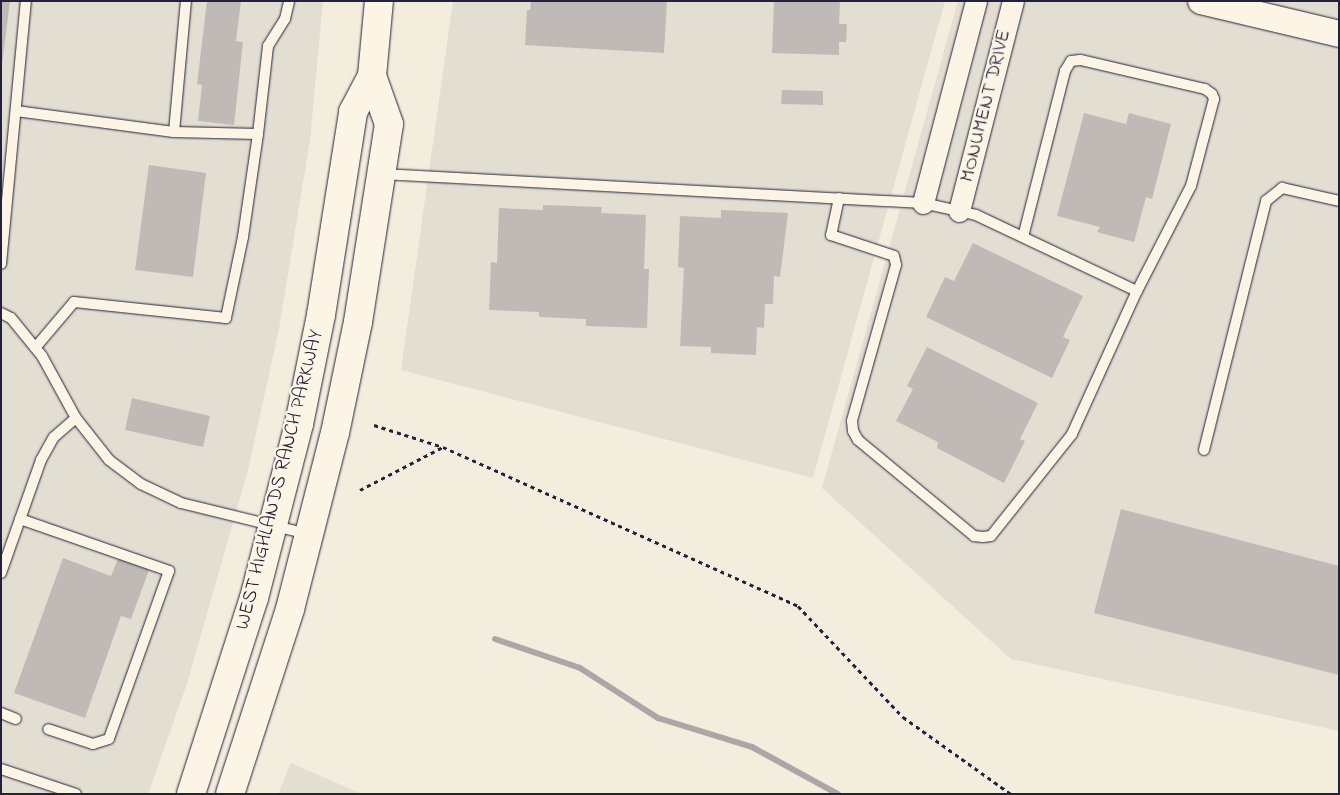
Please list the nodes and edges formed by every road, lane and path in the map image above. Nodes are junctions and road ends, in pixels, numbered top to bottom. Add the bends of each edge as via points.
1 (26, 1) edge
2 (186, 1) edge
3 (289, 1) edge
4 (379, 1) edge
5 (976, 1) edge
6 (1013, 1) edge
7 (1201, 1) edge
8 (1339, 34) edge
9 (372, 76) junction
10 (16, 110) junction
11 (174, 132) junction
12 (258, 134) junction
13 (381, 174) junction
14 (839, 198) junction
15 (1339, 201) edge
16 (923, 203) junction
17 (959, 211) junction
18 (1022, 237) junction
19 (1, 264) edge
20 (1137, 291) junction
21 (1, 313) edge
22 (35, 348) junction
23 (76, 418) junction
24 (374, 425) dead end
25 (442, 447) junction
26 (1204, 450) dead end
27 (360, 490) dead end
28 (20, 519) junction
29 (272, 526) junction
30 (309, 534) junction
31 (1, 573) edge
32 (1, 714) edge
33 (16, 719) dead end
34 (48, 729) dead end
35 (1, 769) edge
36 (76, 794) edge
37 (191, 794) edge
38 (230, 794) edge
39 (1011, 794) edge

1 - 10 lane
2 - 11 lane
3 - 12 lane via 285,19 268,46
4 - 9 main road, WEST HIGHLANDS RANCH PARKWAY
5 - 16 street, MONUMENT DRIVE
6 - 17 street, MONUMENT DRIVE
7 - 8 street
9 - 13 main road, WEST HIGHLANDS RANCH PARKWAY via 389,124
9 - 29 main road, WEST HIGHLANDS RANCH PARKWAY via 352,112 321,315 299,424
10 - 11 lane
10 - 19 lane
11 - 12 lane
12 - 22 lane via 243,238 226,318 74,302
13 - 14 lane
13 - 30 main road, WEST HIGHLANDS RANCH PARKWAY via 358,322 335,433
14 - 16 lane
14 - 20 lane via 831,235 894,256 896,265 852,420 853,431 858,440 974,536 991,536 1072,434
15 - 26 lane via 1282,188 1266,201
16 - 17 lane
17 - 18 lane via 976,215
18 - 20 lane
18 - 20 lane via 1065,71 1071,61 1080,60 1205,89 1214,99 1191,186
21 - 22 lane via 11,318
22 - 23 lane
23 - 28 lane via 54,436 41,460
23 - 29 lane via 109,460 141,484 181,504
24 - 25 path
25 - 27 path
25 - 39 path via 798,606 903,717
28 - 31 lane
28 - 34 lane via 169,571 109,738 93,744
29 - 30 lane
29 - 37 main road, WEST HIGHLANDS RANCH PARKWAY via 254,598
30 - 38 main road, WEST HIGHLANDS RANCH PARKWAY via 290,609
32 - 33 lane
35 - 36 lane

